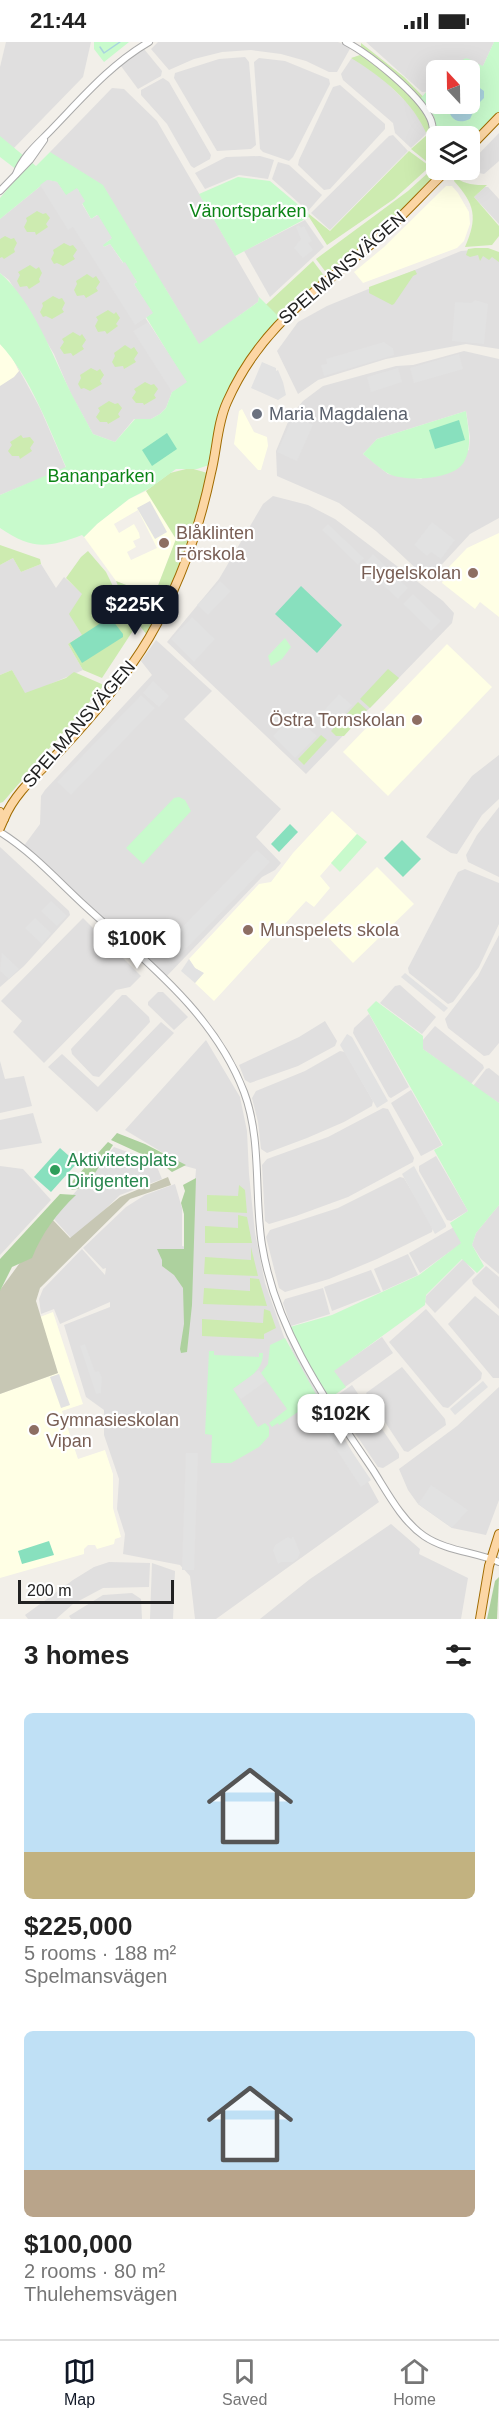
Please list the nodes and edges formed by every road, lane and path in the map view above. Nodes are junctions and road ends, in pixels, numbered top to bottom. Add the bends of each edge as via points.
1 (149, 42) edge
2 (346, 42) edge
3 (499, 117) edge
4 (432, 126) edge
5 (480, 137) edge
6 (437, 180) edge
7 (0, 191) edge
8 (1, 820) edge
9 (14, 840) junction
10 (499, 1534) edge
11 (495, 1560) edge
12 (480, 1619) edge

1 - 7 street via 111,69 26,154 16,174
2 - 4 street via 378,64 423,107
3 - 5 main road
6 - 8 main road, SPELMANSVÄGEN via 393,225 296,306 266,338 226,404 192,541 175,588 148,639 105,700
8 - 9 street
8 - 9 street
9 - 11 street via 178,991 213,1035 236,1075 251,1114 264,1255 275,1297 298,1353 414,1528 437,1543
10 - 11 main road
11 - 12 main road

